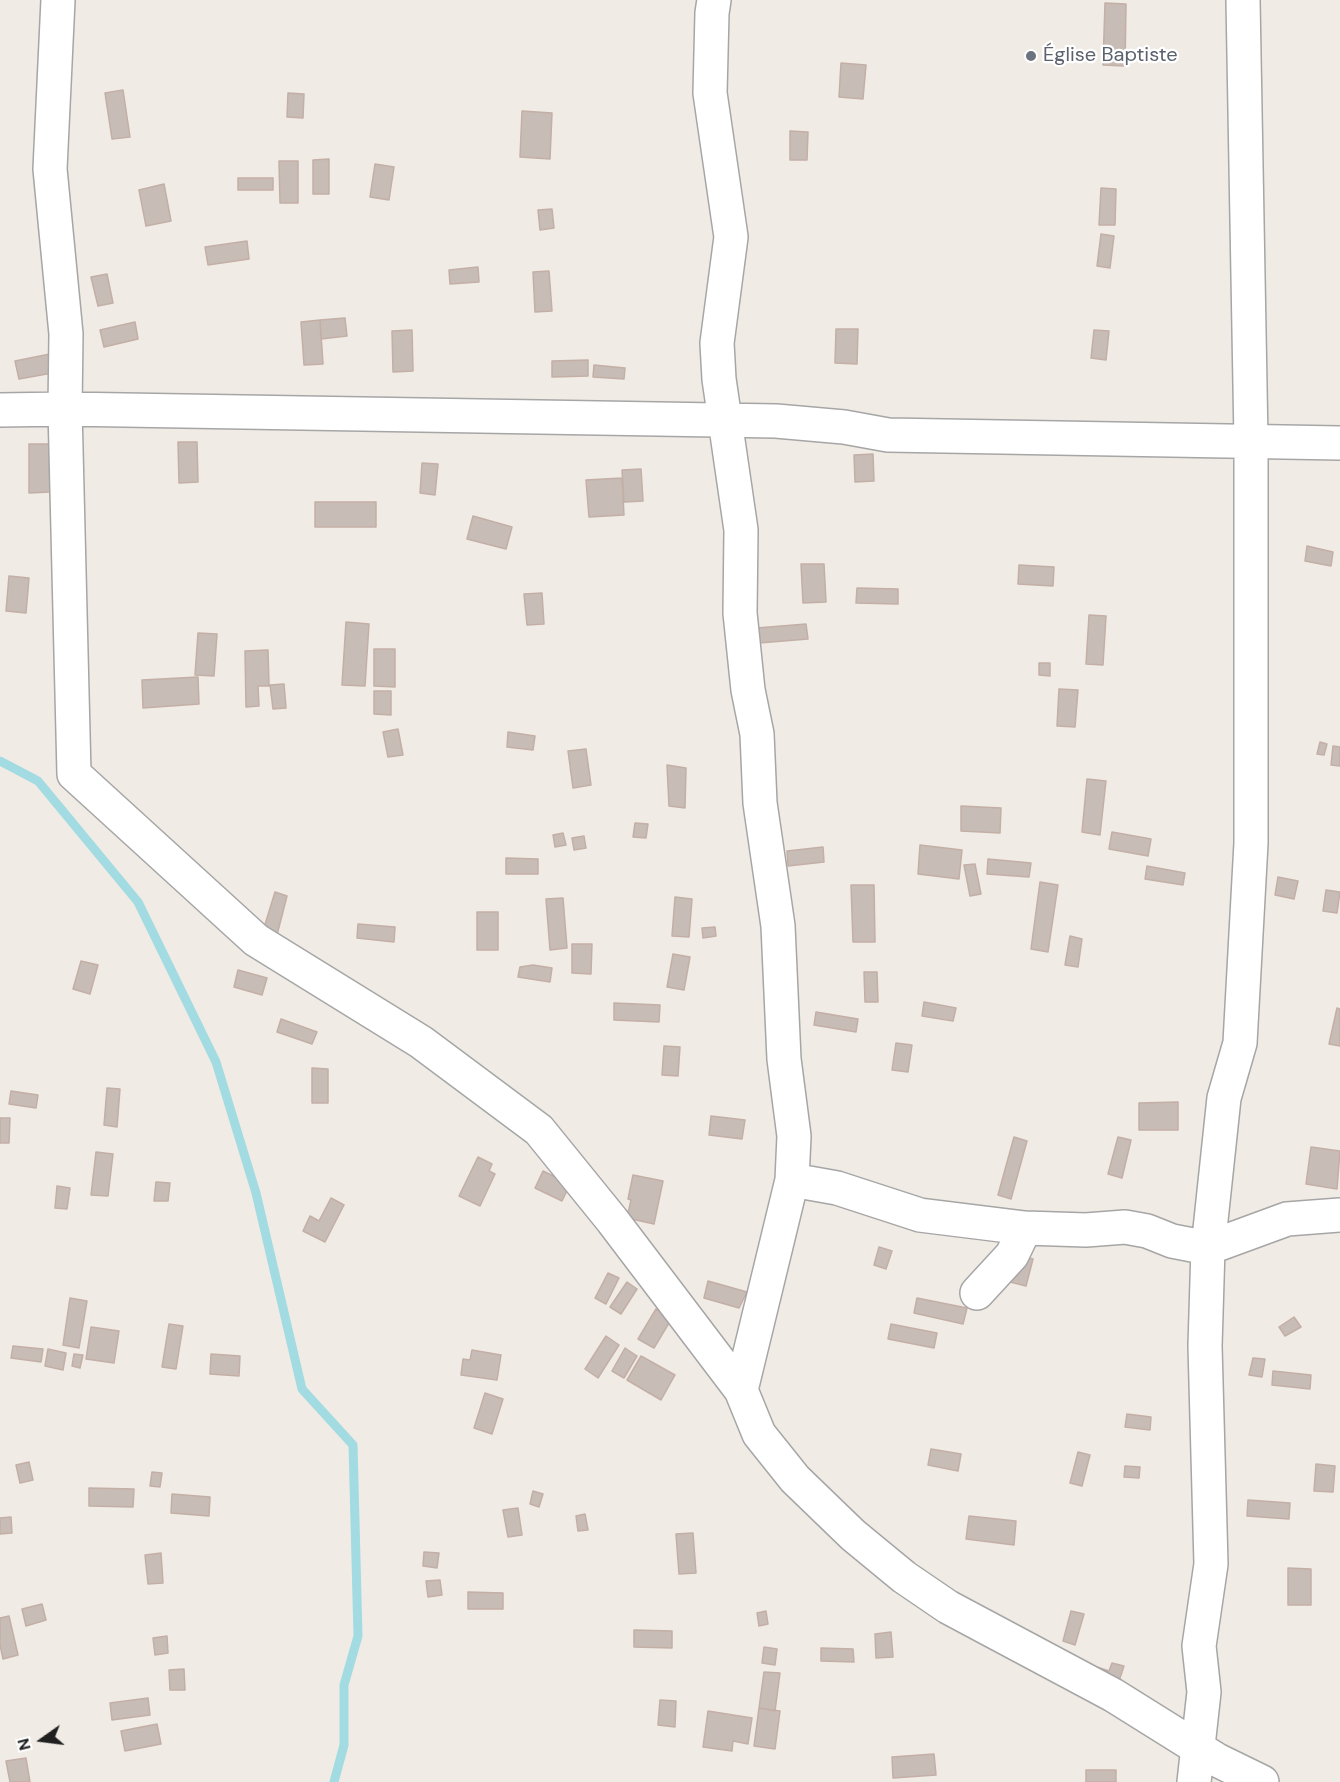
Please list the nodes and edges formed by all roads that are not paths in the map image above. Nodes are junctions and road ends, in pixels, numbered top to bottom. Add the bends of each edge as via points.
1 (58, 0) edge
2 (714, 0) edge
3 (1243, 0) edge
4 (65, 409) junction
5 (0, 410) edge
6 (724, 421) junction
7 (1251, 441) junction
8 (1340, 443) edge
9 (792, 1180) junction
10 (1340, 1215) edge
11 (1025, 1228) junction
12 (1209, 1248) junction
13 (977, 1293) dead end
14 (741, 1390) junction
15 (1198, 1749) junction
16 (1194, 1782) edge
17 (1262, 1782) edge

1 - 4 street via 50,170 66,334
2 - 6 street via 710,93 731,237 717,343
3 - 7 street
4 - 5 street
4 - 6 street
4 - 14 street via 74,774 256,940 421,1042 539,1130
6 - 7 street via 788,422 888,435
6 - 9 street via 741,530 740,614 778,926 784,1059 794,1136
7 - 8 street
7 - 12 street via 1250,863 1240,1043 1224,1098
9 - 11 street via 837,1188 920,1215
9 - 14 street
10 - 12 street via 1287,1219
11 - 12 street via 1125,1227
11 - 13 street via 1012,1255
12 - 15 street via 1205,1346 1211,1564 1199,1646 1204,1692
14 - 15 street via 759,1434 795,1479 904,1577 948,1607 1113,1695
15 - 16 street
15 - 17 street

